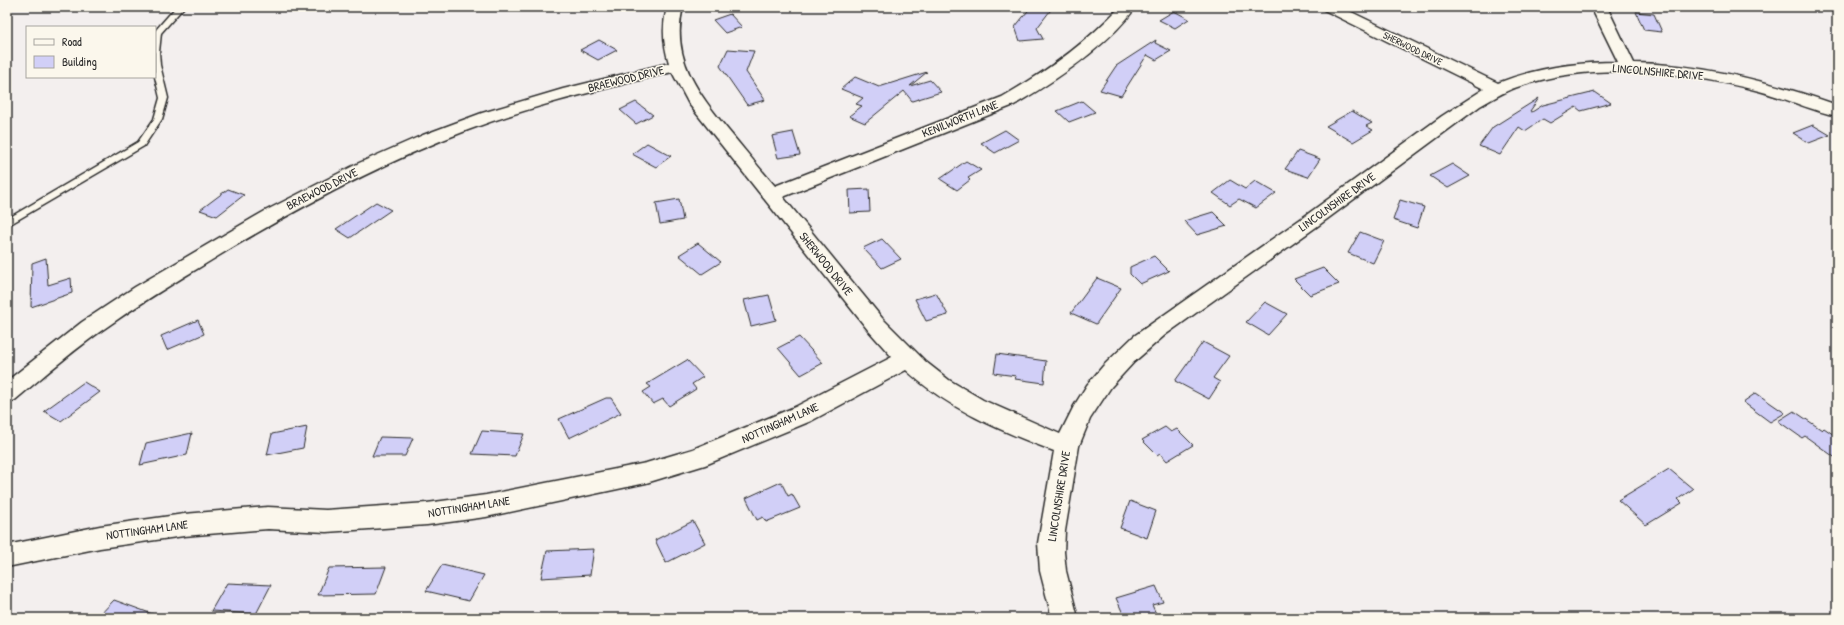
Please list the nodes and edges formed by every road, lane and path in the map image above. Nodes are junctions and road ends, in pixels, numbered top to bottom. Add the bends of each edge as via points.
1 (180, 7) edge
2 (676, 7) edge
3 (1128, 7) edge
4 (1329, 7) edge
5 (1599, 7) edge
6 (156, 42) edge
7 (156, 65) edge
8 (677, 66) junction
9 (1628, 68) junction
10 (1498, 89) junction
11 (1837, 111) edge
12 (771, 195) junction
13 (7, 223) edge
14 (908, 359) junction
15 (7, 394) edge
16 (1066, 446) junction
17 (7, 556) edge
18 (1065, 618) edge

1 - 6 lane via 157,33
2 - 8 street, SHERWOOD DRIVE via 672,37
3 - 12 street, KENILWORTH LANE via 1084,51 1008,101
4 - 10 street, SHERWOOD DRIVE
5 - 9 street
7 - 13 lane via 164,98 158,119 141,144 128,154
8 - 12 street, SHERWOOD DRIVE via 684,84 695,100
8 - 15 street, BRAEWOOD DRIVE via 506,111 461,126 350,174 246,230 149,289 48,360
9 - 10 street, LINCOLNSHIRE DRIVE via 1604,67 1556,72 1531,77
9 - 11 street, LINCOLNSHIRE DRIVE via 1726,79
10 - 16 street, LINCOLNSHIRE DRIVE via 1448,120 1330,208 1158,329 1125,357 1097,388
12 - 14 street, SHERWOOD DRIVE via 875,324
14 - 16 street, SHERWOOD DRIVE via 947,390 976,408
14 - 17 street, NOTTINGHAM LANE via 802,414 697,458 646,473 486,506 427,514 326,521 268,518 184,525 100,537
16 - 18 street, LINCOLNSHIRE DRIVE via 1051,544 1056,586

